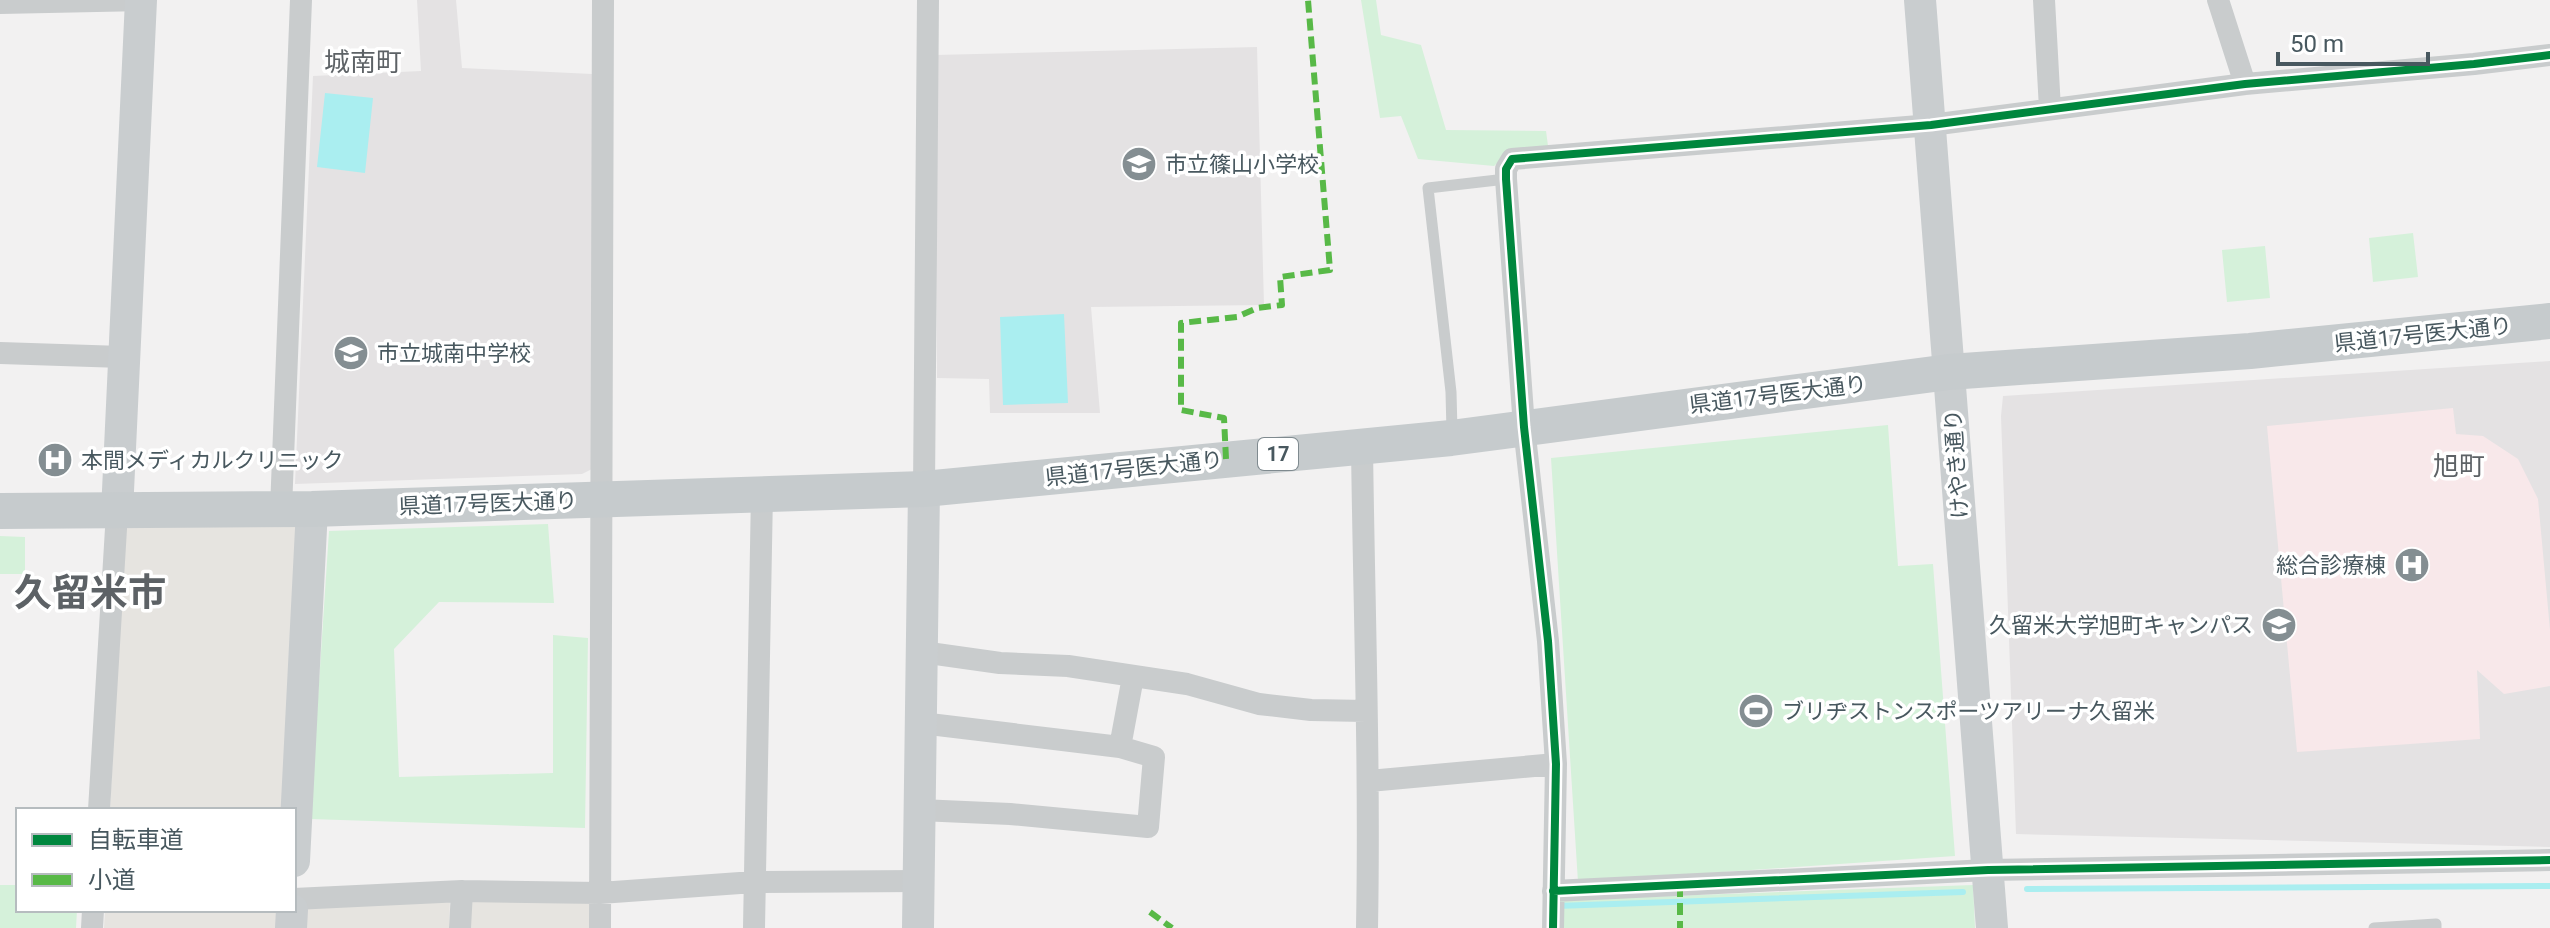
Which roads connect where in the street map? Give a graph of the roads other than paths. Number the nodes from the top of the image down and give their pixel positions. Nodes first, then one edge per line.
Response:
1 (142, 0) edge
2 (301, 0) edge
3 (603, 0) edge
4 (928, 0) edge
5 (1920, 0) edge
6 (2044, 0) edge
7 (2218, 0) edge
8 (0, 3) edge
9 (2550, 55) edge
10 (2245, 84) junction
11 (2050, 109) junction
12 (1931, 125) junction
13 (1506, 179) junction
14 (2550, 321) edge
15 (0, 353) edge
16 (122, 357) junction
17 (1949, 372) junction
18 (1524, 427) junction
19 (1451, 438) junction
20 (1362, 447) junction
21 (924, 489) junction
22 (762, 493) junction
23 (603, 500) junction
24 (296, 509) junction
25 (0, 511) edge
26 (117, 512) junction
27 (922, 652) junction
28 (1133, 677) junction
29 (1366, 711) junction
30 (921, 723) junction
31 (1120, 747) junction
32 (1556, 764) junction
33 (1369, 781) junction
34 (99, 808) edge
35 (294, 808) edge
36 (920, 810) junction
37 (2550, 860) edge
38 (1988, 870) junction
39 (919, 881) junction
40 (754, 882) junction
41 (462, 891) junction
42 (1553, 891) junction
43 (600, 893) junction
44 (296, 899) edge
45 (460, 928) edge
46 (600, 928) edge
47 (754, 928) edge
48 (918, 928) edge
49 (1367, 928) edge
50 (1553, 928) edge
51 (1992, 928) edge
52 (2374, 928) edge
53 (2436, 928) edge

1 - 8 street
1 - 16 street
2 - 24 street
3 - 23 street
4 - 21 street
5 - 12 street, けやき通り
6 - 11 street
7 - 10 street
9 - 10 street
10 - 11 street
11 - 12 street
12 - 13 street
12 - 17 street, けやき通り
13 - 18 street
13 - 19 lane
14 - 17 main road, 県道17号医大通り / 17
15 - 16 street
16 - 26 street
17 - 18 main road, 県道17号医大通り / 17
17 - 38 street, けやき通り
18 - 19 main road, 県道17号医大通り / 17
18 - 32 street
19 - 20 main road, 県道17号医大通り / 17
20 - 21 main road, 県道17号医大通り / 17
20 - 29 street
21 - 22 main road, 県道17号医大通り / 17
21 - 27 street
22 - 23 main road, 県道17号医大通り / 17
22 - 40 street
23 - 24 main road, 県道17号医大通り / 17
23 - 43 street
24 - 26 main road, 県道17号医大通り / 17
24 - 35 street
25 - 26 main road, 県道17号医大通り / 17
26 - 34 street
27 - 28 street
27 - 30 street
28 - 29 street
28 - 31 street
29 - 33 street
30 - 31 street
30 - 36 street
31 - 36 street
32 - 33 street
32 - 42 street
33 - 49 street
36 - 39 street
37 - 38 street
38 - 42 street
38 - 51 street, けやき通り
39 - 40 street
39 - 48 street
40 - 43 street
40 - 47 street
41 - 43 street
41 - 44 street
41 - 45 street
42 - 50 street
43 - 46 street
52 - 53 lane

